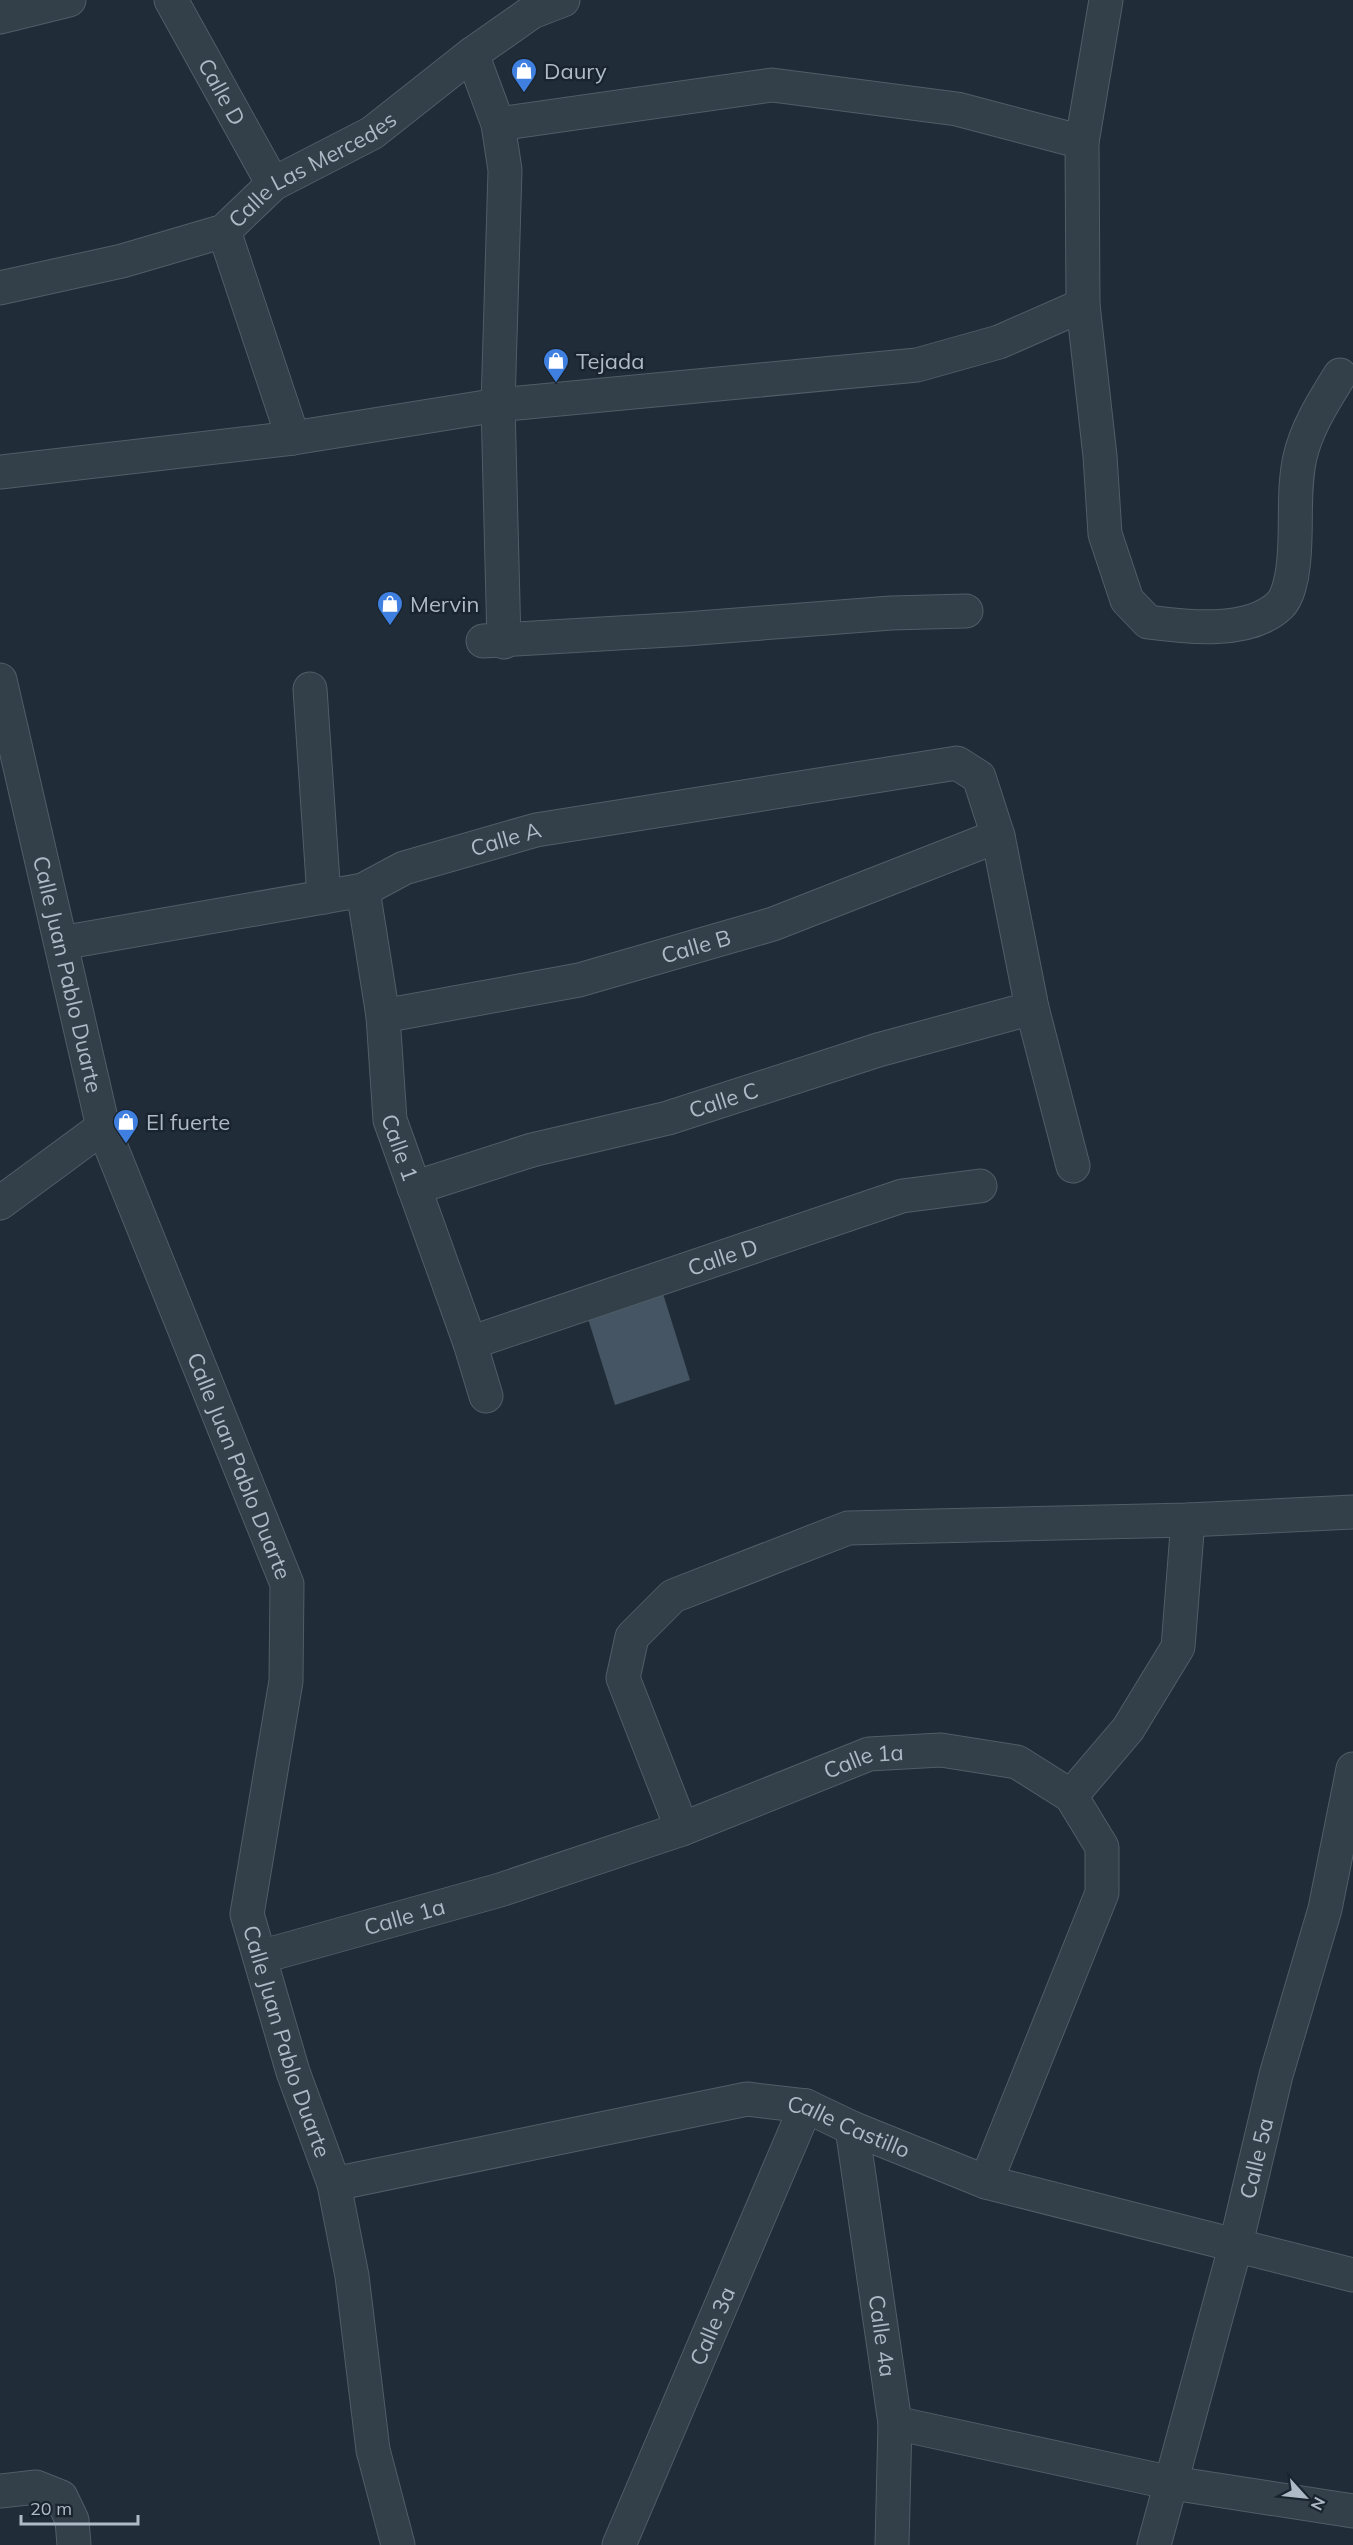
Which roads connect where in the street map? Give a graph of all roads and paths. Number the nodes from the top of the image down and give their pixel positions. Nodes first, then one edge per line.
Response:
1 (69, 0) edge
2 (171, 0) edge
3 (563, 0) edge
4 (1106, 0) edge
5 (0, 17) edge
6 (472, 54) junction
7 (498, 124) junction
8 (1082, 142) junction
9 (273, 184) junction
10 (224, 231) junction
11 (0, 288) edge
12 (1083, 305) junction
13 (1340, 375) dead end
14 (498, 405) junction
15 (293, 438) junction
16 (0, 472) edge
17 (966, 611) dead end
18 (0, 680) edge
19 (310, 689) dead end
20 (998, 836) junction
21 (363, 890) junction
22 (324, 897) junction
23 (61, 943) junction
24 (1032, 1008) junction
25 (383, 1016) junction
26 (103, 1127) junction
27 (1073, 1166) dead end
28 (980, 1186) dead end
29 (414, 1188) junction
30 (0, 1203) edge
31 (470, 1343) junction
32 (486, 1396) dead end
33 (1353, 1512) edge
34 (1188, 1520) junction
35 (1353, 1769) edge
36 (1071, 1796) junction
37 (682, 1828) junction
38 (1339, 1911) edge
39 (260, 1957) junction
40 (806, 2106) junction
41 (852, 2128) junction
42 (986, 2182) junction
43 (334, 2184) junction
44 (1236, 2244) junction
45 (1353, 2275) edge
46 (895, 2423) junction
47 (1172, 2482) junction
48 (0, 2491) edge
49 (1353, 2511) edge
50 (74, 2545) edge
51 (398, 2545) edge
52 (619, 2545) edge
53 (892, 2545) edge
54 (1154, 2545) edge

1 - 5 street
2 - 9 street, Calle D
3 - 6 street, Calle Las Mercedes
4 - 8 street
6 - 7 street
6 - 9 street, Calle Las Mercedes
7 - 8 street
7 - 14 street
8 - 12 street
9 - 10 street, Calle Las Mercedes
10 - 11 street, Calle Las Mercedes
10 - 15 street
12 - 13 street
12 - 14 street
14 - 15 street
14 - 17 street
15 - 16 street
18 - 23 street, Calle Juan Pablo Duarte
19 - 22 street
20 - 21 street, Calle A
20 - 24 street
20 - 25 street, Calle B
21 - 22 street, Calle A
21 - 25 street, Calle 1
22 - 23 street, Calle A
23 - 26 street, Calle Juan Pablo Duarte
24 - 27 street
24 - 29 street, Calle C
25 - 29 street, Calle 1
26 - 30 street
26 - 39 street, Calle Juan Pablo Duarte
28 - 31 street, Calle D
29 - 31 street, Calle 1
31 - 32 street, Calle 1
33 - 34 street
34 - 36 street
34 - 37 street
35 - 38 street, Calle 5a
36 - 37 street, Calle 1a
36 - 42 street, Calle 1a
37 - 39 street, Calle 1a
38 - 44 street, Calle 5a
39 - 43 street, Calle Juan Pablo Duarte
40 - 41 street, Calle Castillo
40 - 43 street, Calle Castillo
40 - 52 street, Calle 3a
41 - 42 street, Calle Castillo
41 - 46 street, Calle 4a
42 - 44 street, Calle Castillo
43 - 51 street, Calle Juan Pablo Duarte
44 - 45 street, Calle Castillo
44 - 47 street, Calle 5a
46 - 47 street
46 - 53 street, Calle 4a
47 - 49 street
47 - 54 street, Calle 5a
48 - 50 street

